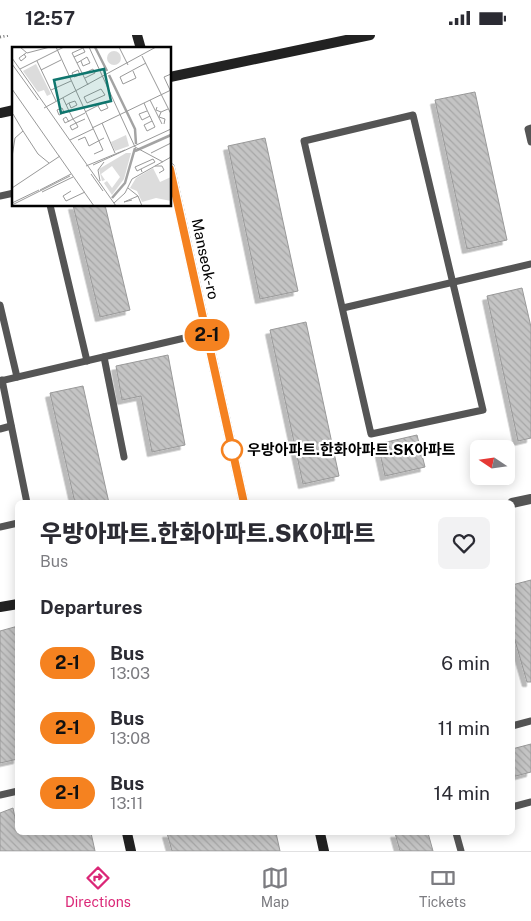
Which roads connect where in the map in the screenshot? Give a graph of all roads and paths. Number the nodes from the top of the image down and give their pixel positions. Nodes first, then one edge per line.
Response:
1 (9, 35) edge
2 (370, 35) edge
3 (0, 37) edge
4 (171, 77) edge
5 (531, 128) edge
6 (531, 142) edge
7 (171, 174) edge
8 (50, 206) edge
9 (531, 264) edge
10 (452, 282) junction
11 (0, 305) edge
12 (343, 308) junction
13 (206, 333) junction
14 (104, 357) junction
15 (87, 361) junction
16 (17, 377) junction
17 (1, 381) edge
18 (11, 426) junction
19 (0, 429) edge
20 (124, 457) dead end
21 (26, 500) edge
22 (243, 500) edge
23 (515, 503) edge
24 (530, 503) edge
25 (15, 524) edge
26 (0, 527) edge
27 (15, 604) edge
28 (0, 607) edge
29 (531, 721) edge
30 (515, 725) edge
31 (15, 792) edge
32 (0, 795) edge
33 (531, 802) edge
34 (515, 806) edge
35 (127, 835) edge
36 (320, 835) edge
37 (457, 835) edge
38 (131, 851) edge
39 (324, 851) edge
40 (461, 851) edge

1 - 3 path
2 - 4 main road
5 - 6 lane
7 - 13 main road, Manseok-ro
8 - 15 lane
9 - 10 lane
10 - 12 lane
10 - 12 lane
10 - 12 lane
11 - 16 lane
13 - 14 lane
13 - 22 main road, Manseok-ro
14 - 15 lane
14 - 20 lane
15 - 16 lane
16 - 17 lane
17 - 18 lane
18 - 19 lane
18 - 21 lane
23 - 24 street
25 - 26 lane
27 - 28 main road
29 - 30 lane
31 - 32 lane
33 - 34 lane
35 - 38 main road
36 - 39 main road
37 - 40 lane

